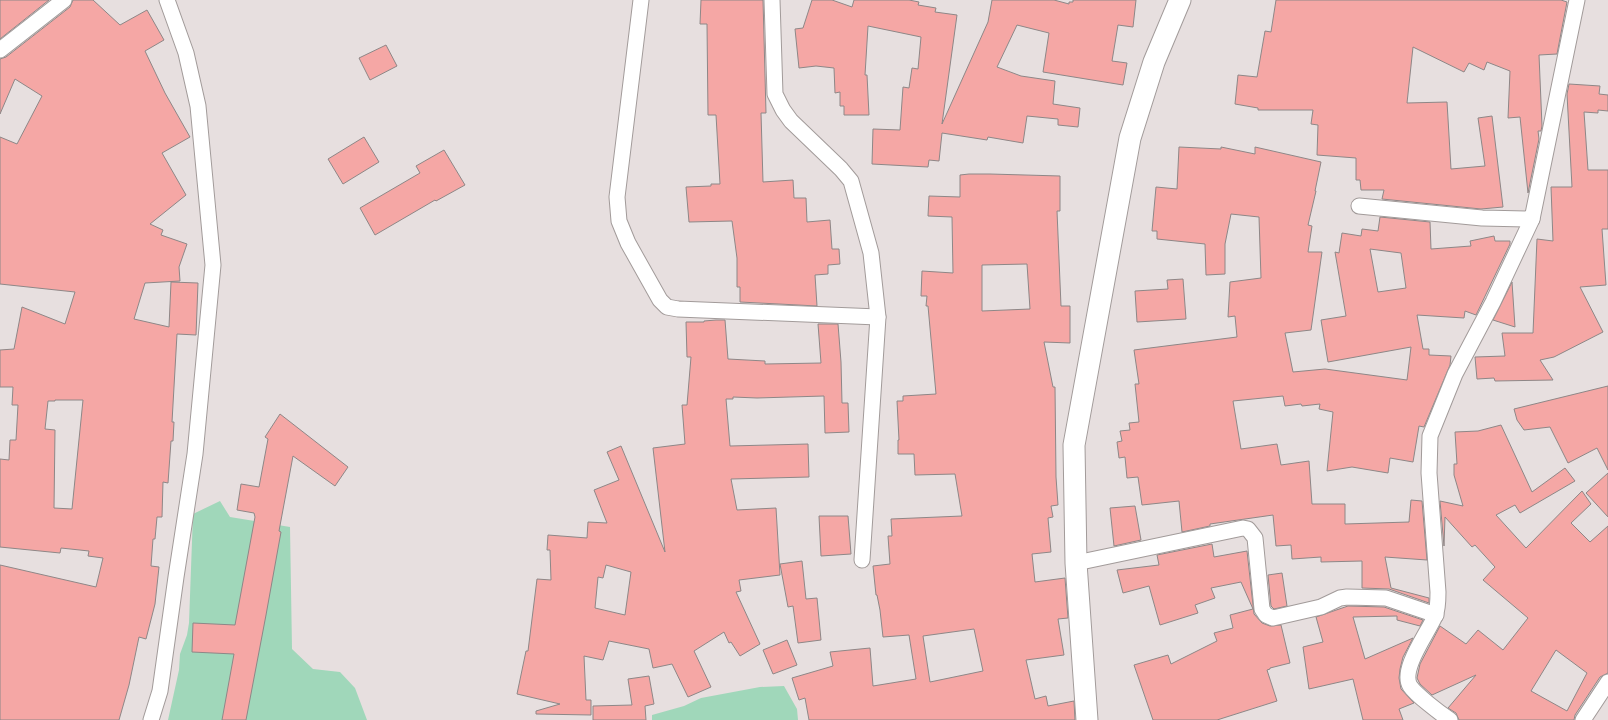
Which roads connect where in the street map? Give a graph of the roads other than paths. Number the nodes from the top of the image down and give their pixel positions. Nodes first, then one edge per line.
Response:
1 (64, 0) edge
2 (167, 0) edge
3 (641, 0) edge
4 (772, 0) edge
5 (1180, 0) edge
6 (1577, 0) edge
7 (0, 50) edge
8 (1359, 206) dead end
9 (1532, 219) junction
10 (878, 317) junction
11 (862, 560) dead end
12 (1076, 563) junction
13 (1436, 615) junction
14 (1608, 682) edge
15 (151, 720) edge
16 (1086, 720) edge
17 (1450, 720) edge
18 (1583, 720) edge

1 - 7 street
2 - 15 street
3 - 10 street
4 - 10 street
5 - 12 street
6 - 9 street
8 - 9 street
9 - 13 street
10 - 11 street
12 - 13 street
12 - 16 street
13 - 17 street
14 - 18 street

